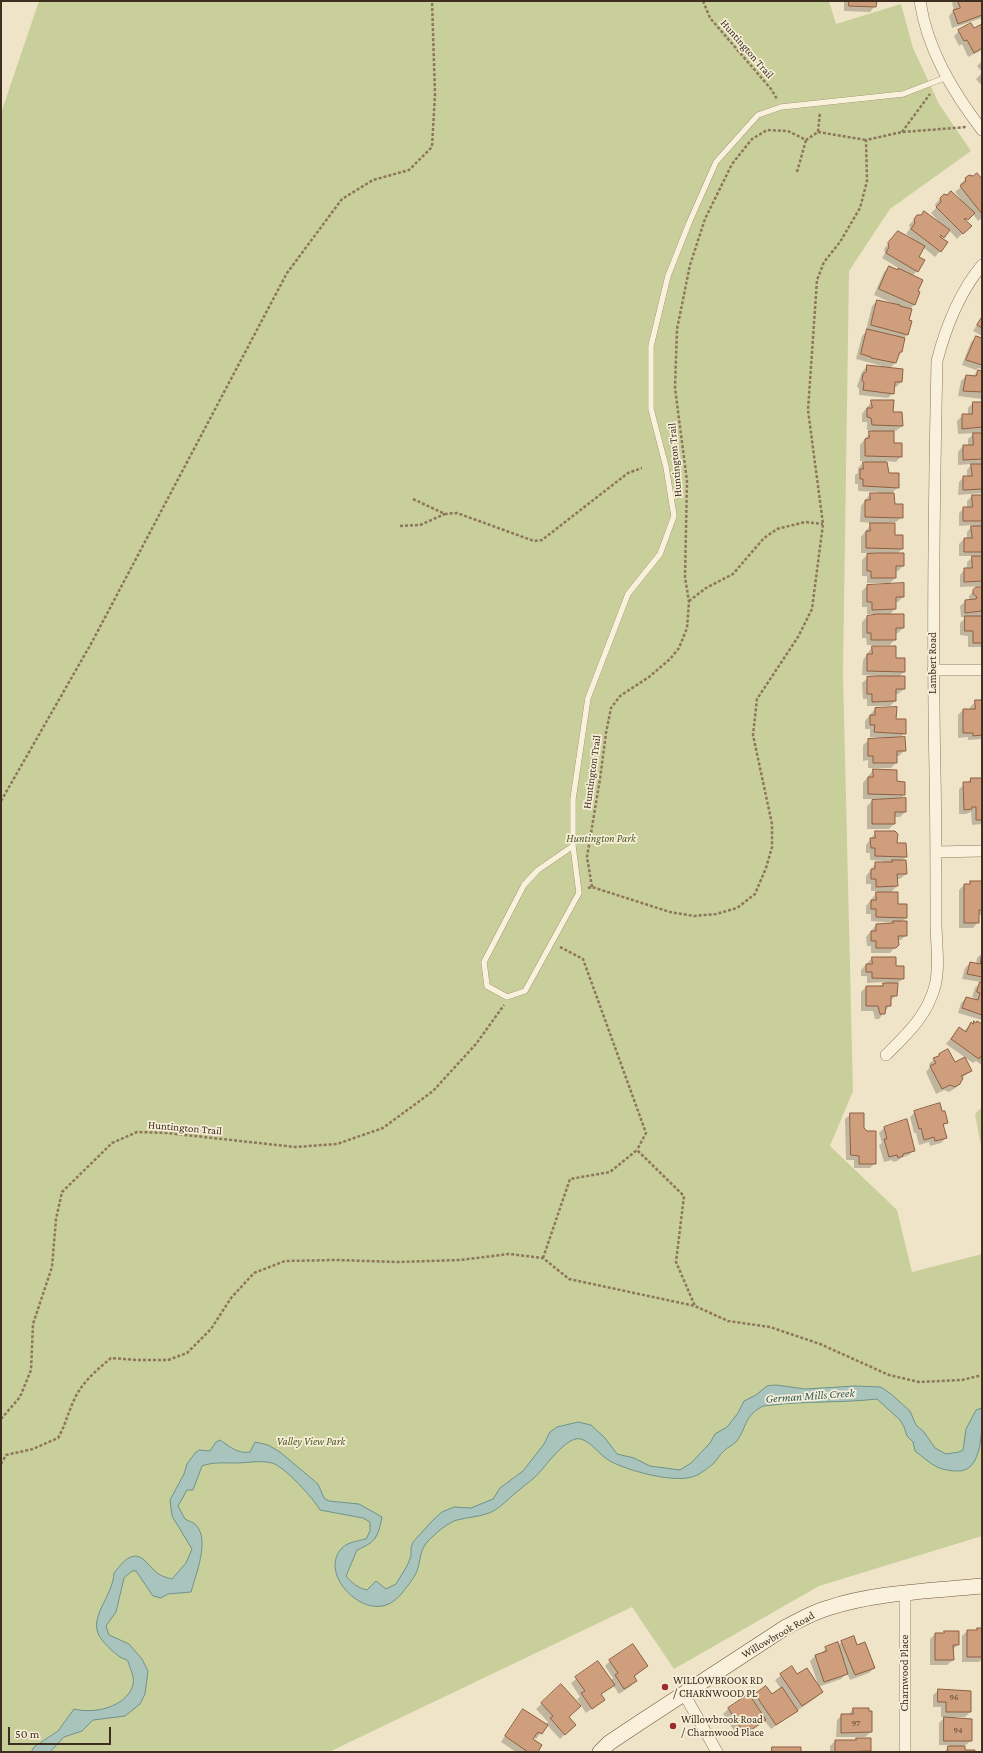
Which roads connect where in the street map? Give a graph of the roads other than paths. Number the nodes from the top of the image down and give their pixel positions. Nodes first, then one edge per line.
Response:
1 (920, 1) edge
2 (948, 77) junction
3 (980, 128) edge
4 (982, 266) edge
5 (933, 670) junction
6 (982, 670) edge
7 (573, 846) junction
8 (982, 851) edge
9 (936, 852) junction
10 (886, 1055) dead end
11 (982, 1586) edge
12 (905, 1594) junction
13 (684, 1694) junction
14 (600, 1752) edge
15 (717, 1752) edge
16 (905, 1752) edge

1 - 2 street
2 - 3 street
2 - 7 lane
4 - 5 street, Lambert Road
5 - 6 street
5 - 9 street, Lambert Road
7 - 7 lane
8 - 9 street
9 - 10 street, Lambert Road
11 - 12 street, Willowbrook Road
12 - 13 street, Willowbrook Road
12 - 16 street, Charnwood Place
13 - 14 street, Willowbrook Road
13 - 15 street

